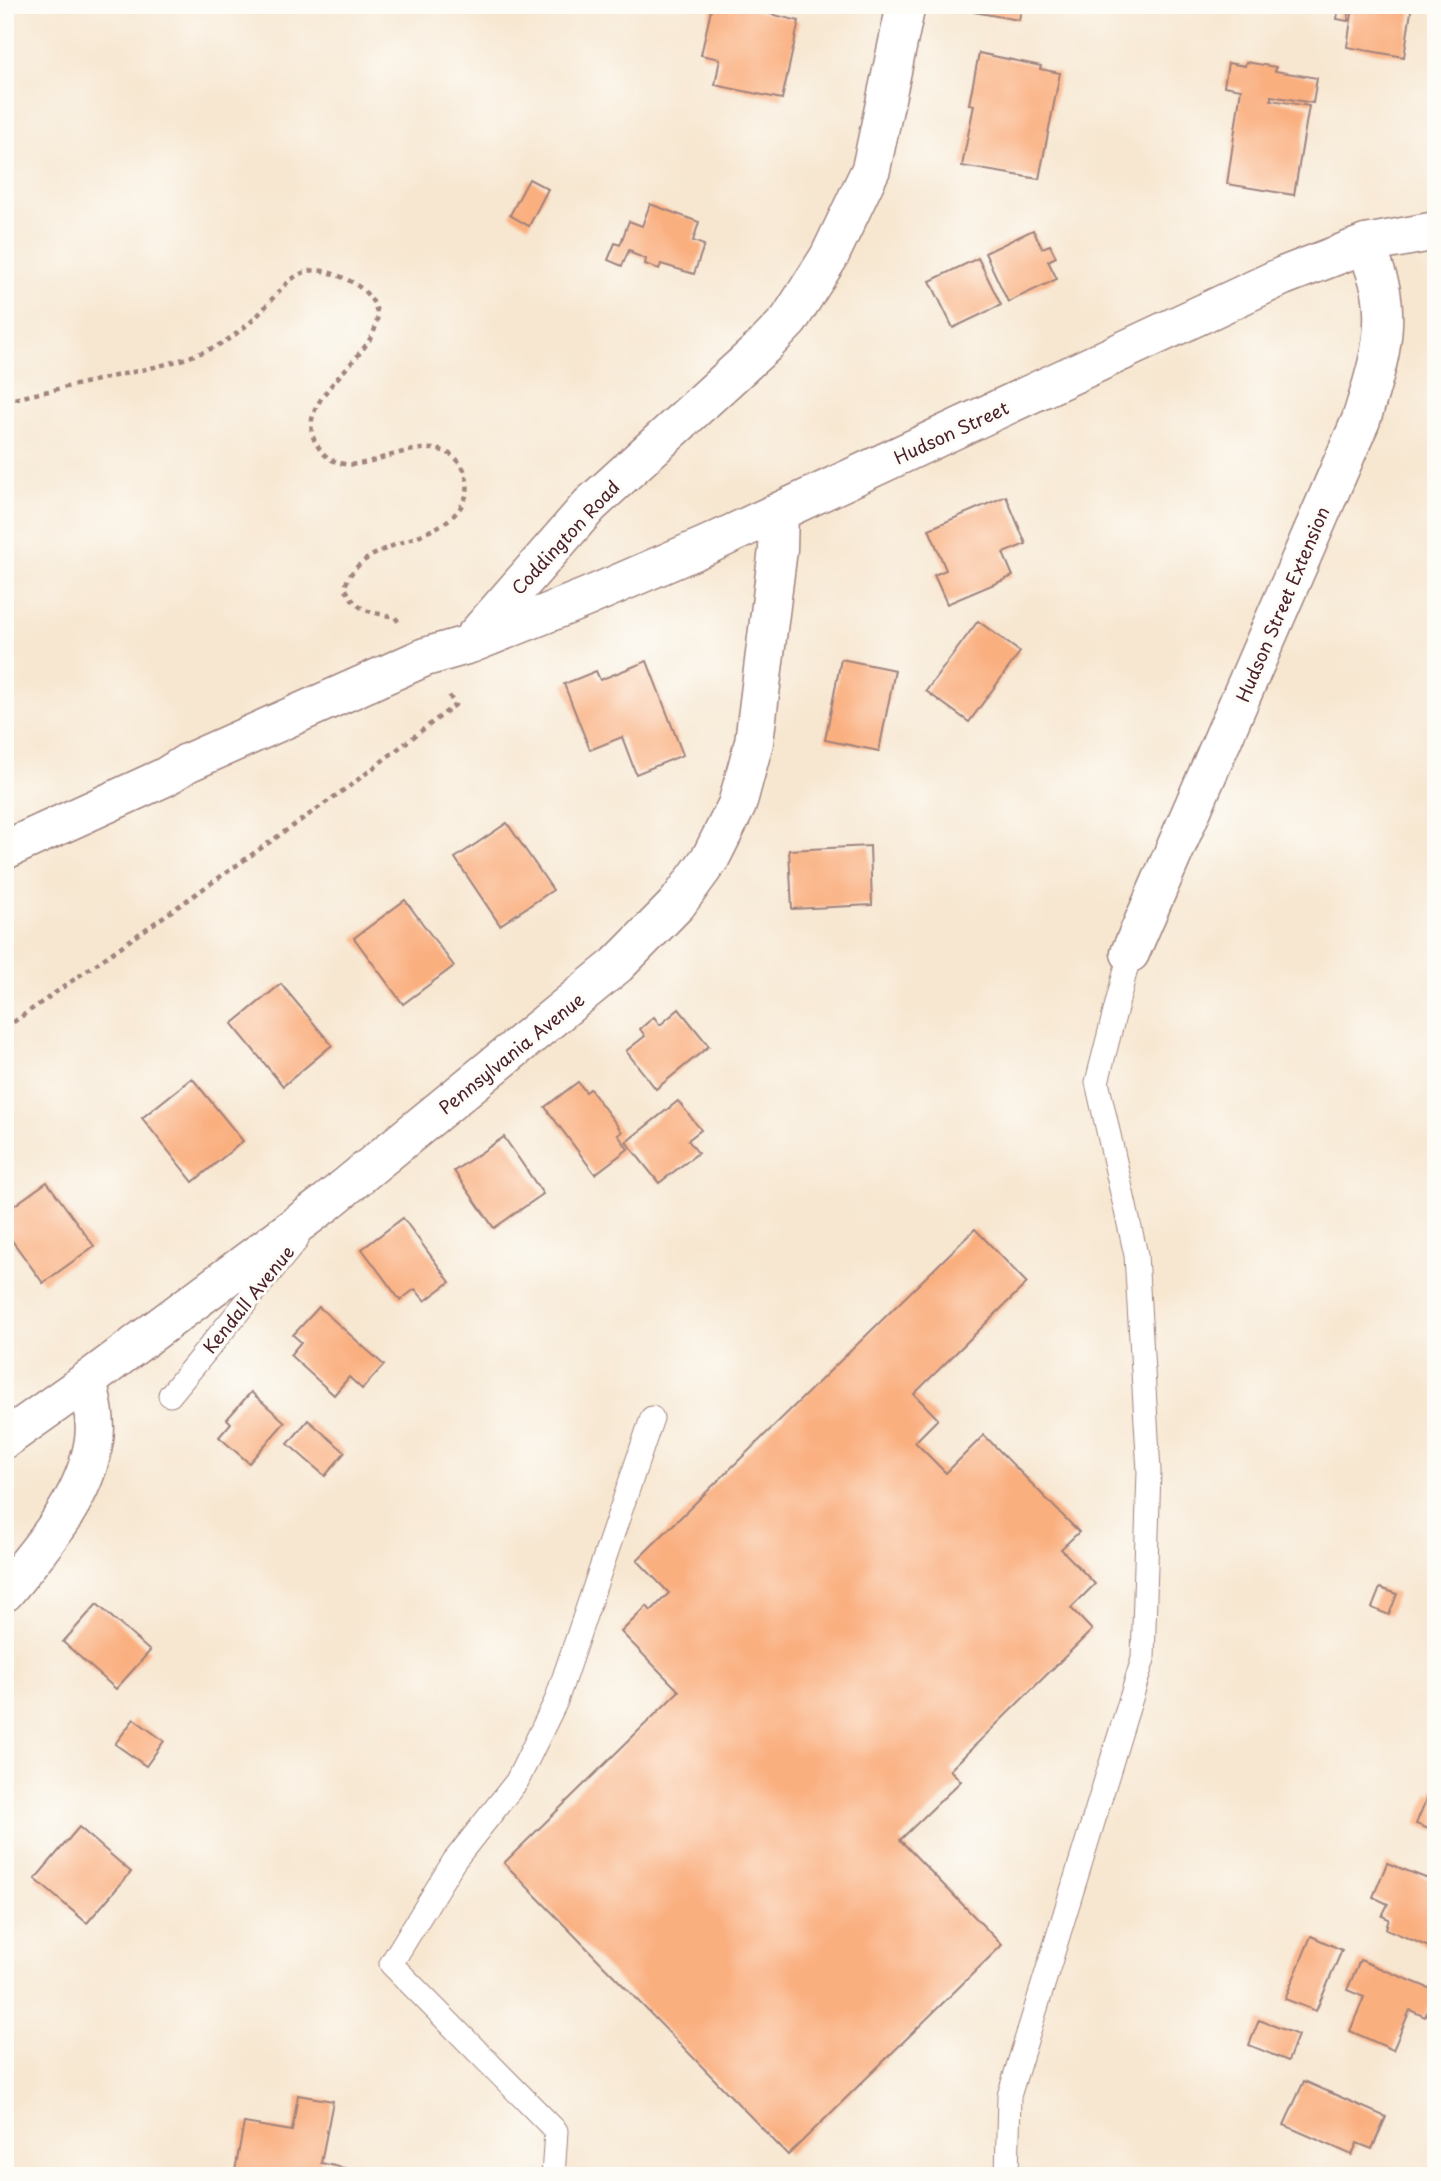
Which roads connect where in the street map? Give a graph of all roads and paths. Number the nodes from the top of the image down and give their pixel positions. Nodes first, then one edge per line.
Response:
1 (906, 5) edge
2 (1436, 231) edge
3 (1366, 244) junction
4 (5, 401) edge
5 (779, 512) junction
6 (395, 617) dead end
7 (470, 643) junction
8 (444, 687) dead end
9 (5, 850) edge
10 (1130, 953) joint
11 (5, 1028) edge
12 (326, 1203) junction
13 (87, 1381) junction
14 (170, 1395) dead end
15 (652, 1418) dead end
16 (5, 1439) edge
17 (5, 1592) edge
18 (553, 2176) edge
19 (1007, 2176) edge

1 - 7 street, Coddington Road
2 - 3 street, Hudson Street
3 - 5 street, Hudson Street
3 - 10 street, Hudson Street Extension
4 - 6 path
5 - 7 street, Hudson Street
5 - 12 street, Pennsylvania Avenue
7 - 9 street
8 - 11 path
10 - 19 lane
12 - 13 street, Pennsylvania Avenue
12 - 14 lane, Kendall Avenue
13 - 16 street, Pennsylvania Avenue
13 - 17 street
15 - 18 lane

